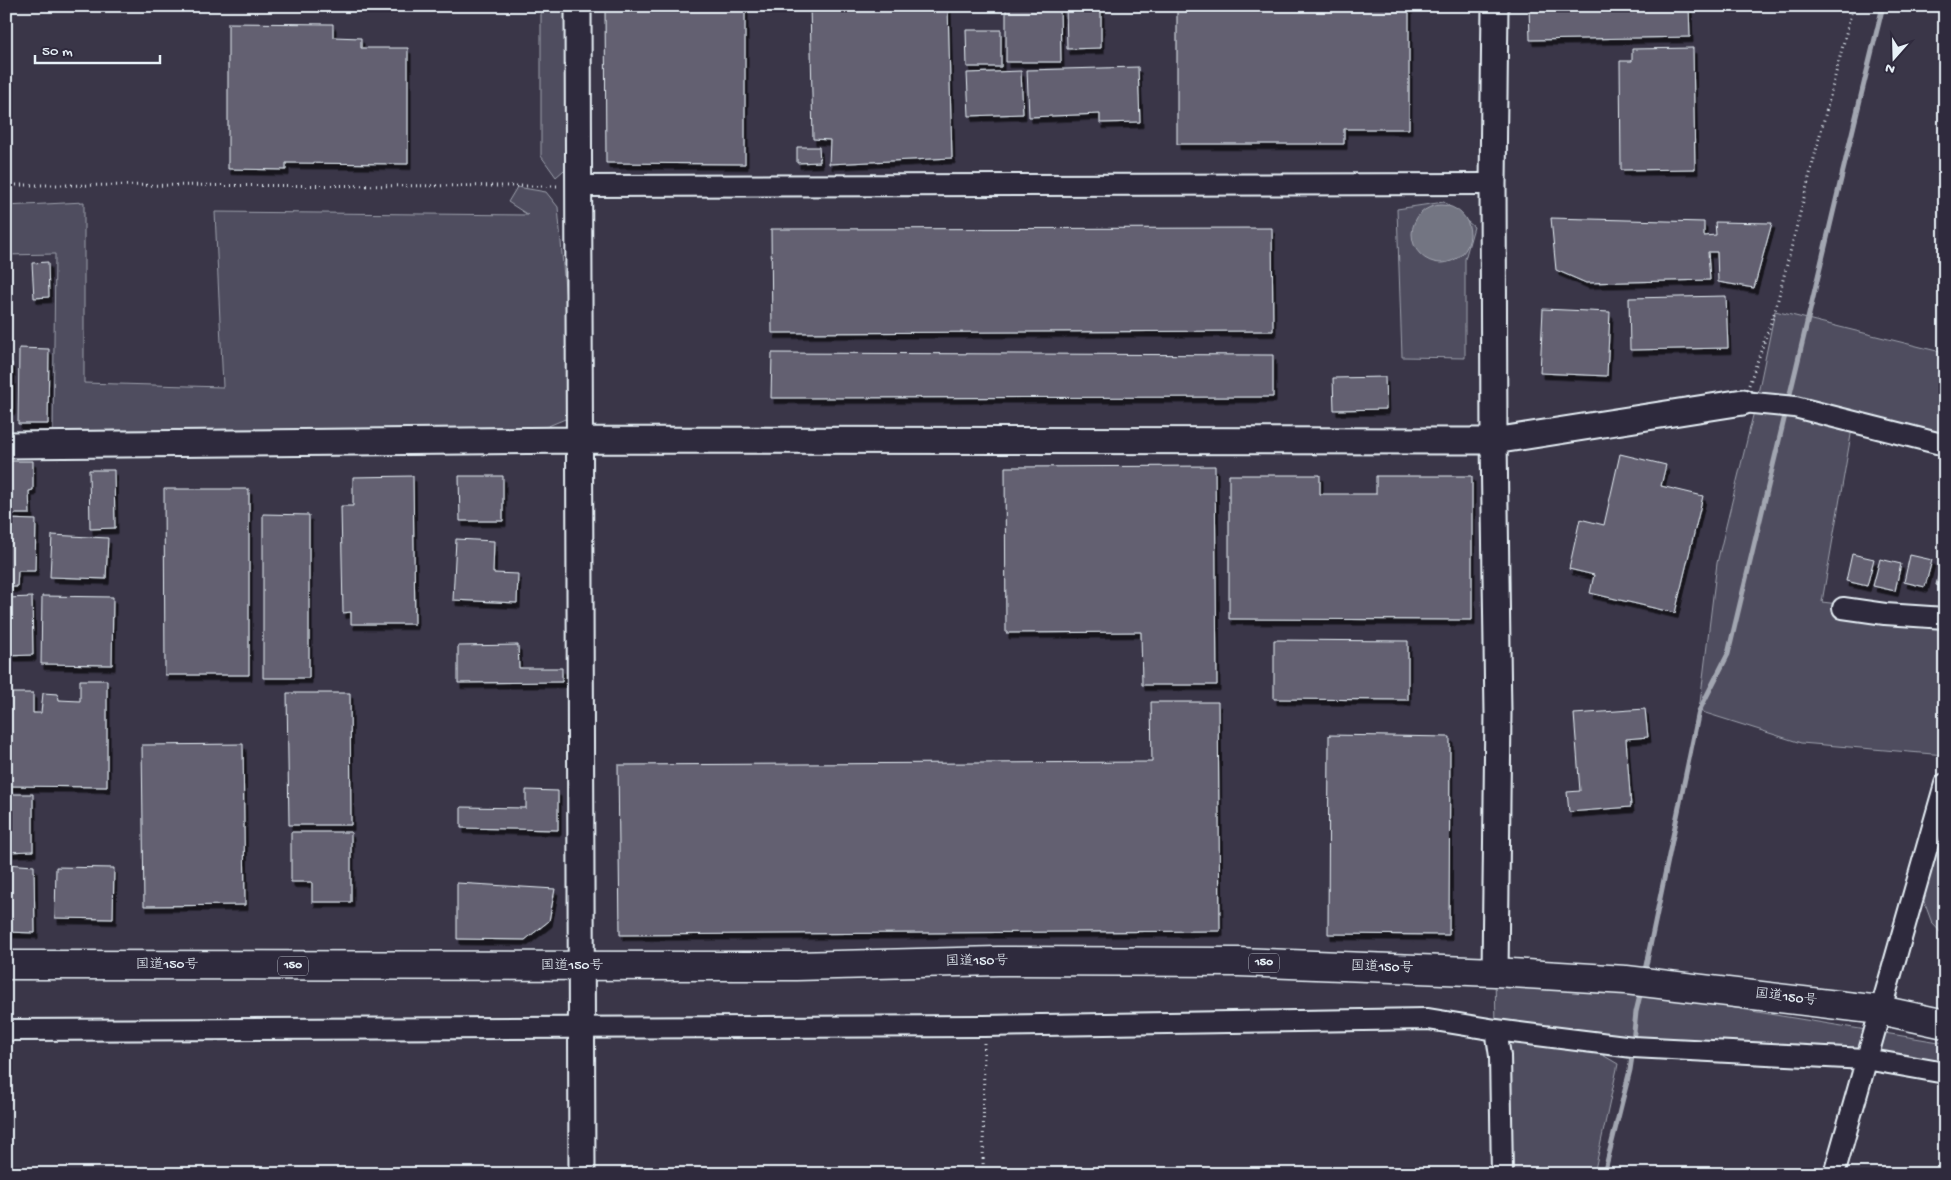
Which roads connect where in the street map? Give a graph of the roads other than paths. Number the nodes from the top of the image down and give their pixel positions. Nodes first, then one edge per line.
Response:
1 (578, 6) edge
2 (1495, 6) edge
3 (1493, 184) junction
4 (578, 186) junction
5 (1743, 402) joint
6 (581, 440) junction
7 (1494, 441) junction
8 (6, 445) edge
9 (1945, 445) edge
10 (1843, 608) dead end
11 (1945, 618) edge
12 (1945, 784) edge
13 (6, 965) edge
14 (580, 966) junction
15 (1495, 972) junction
16 (1880, 1010) junction
17 (1945, 1024) edge
18 (581, 1028) junction
19 (6, 1030) edge
20 (1496, 1030) junction
21 (1866, 1059) junction
22 (1945, 1073) edge
23 (582, 1174) edge
24 (1502, 1174) edge
25 (1834, 1174) edge

1 - 4 street
2 - 3 street
3 - 4 street
3 - 7 street
4 - 6 street
5 - 7 street
5 - 9 street
6 - 7 street
6 - 8 street
6 - 14 street
7 - 15 street
10 - 11 street
12 - 16 street
13 - 14 highway, 国道150号 / 150
14 - 15 highway, 国道150号 / 150
14 - 18 street
15 - 16 highway, 国道150号 / 150
16 - 17 highway, 国道150号 / 150
16 - 21 street
18 - 19 street
18 - 20 street
18 - 23 street
20 - 21 street
20 - 24 street
21 - 22 street
21 - 25 street

